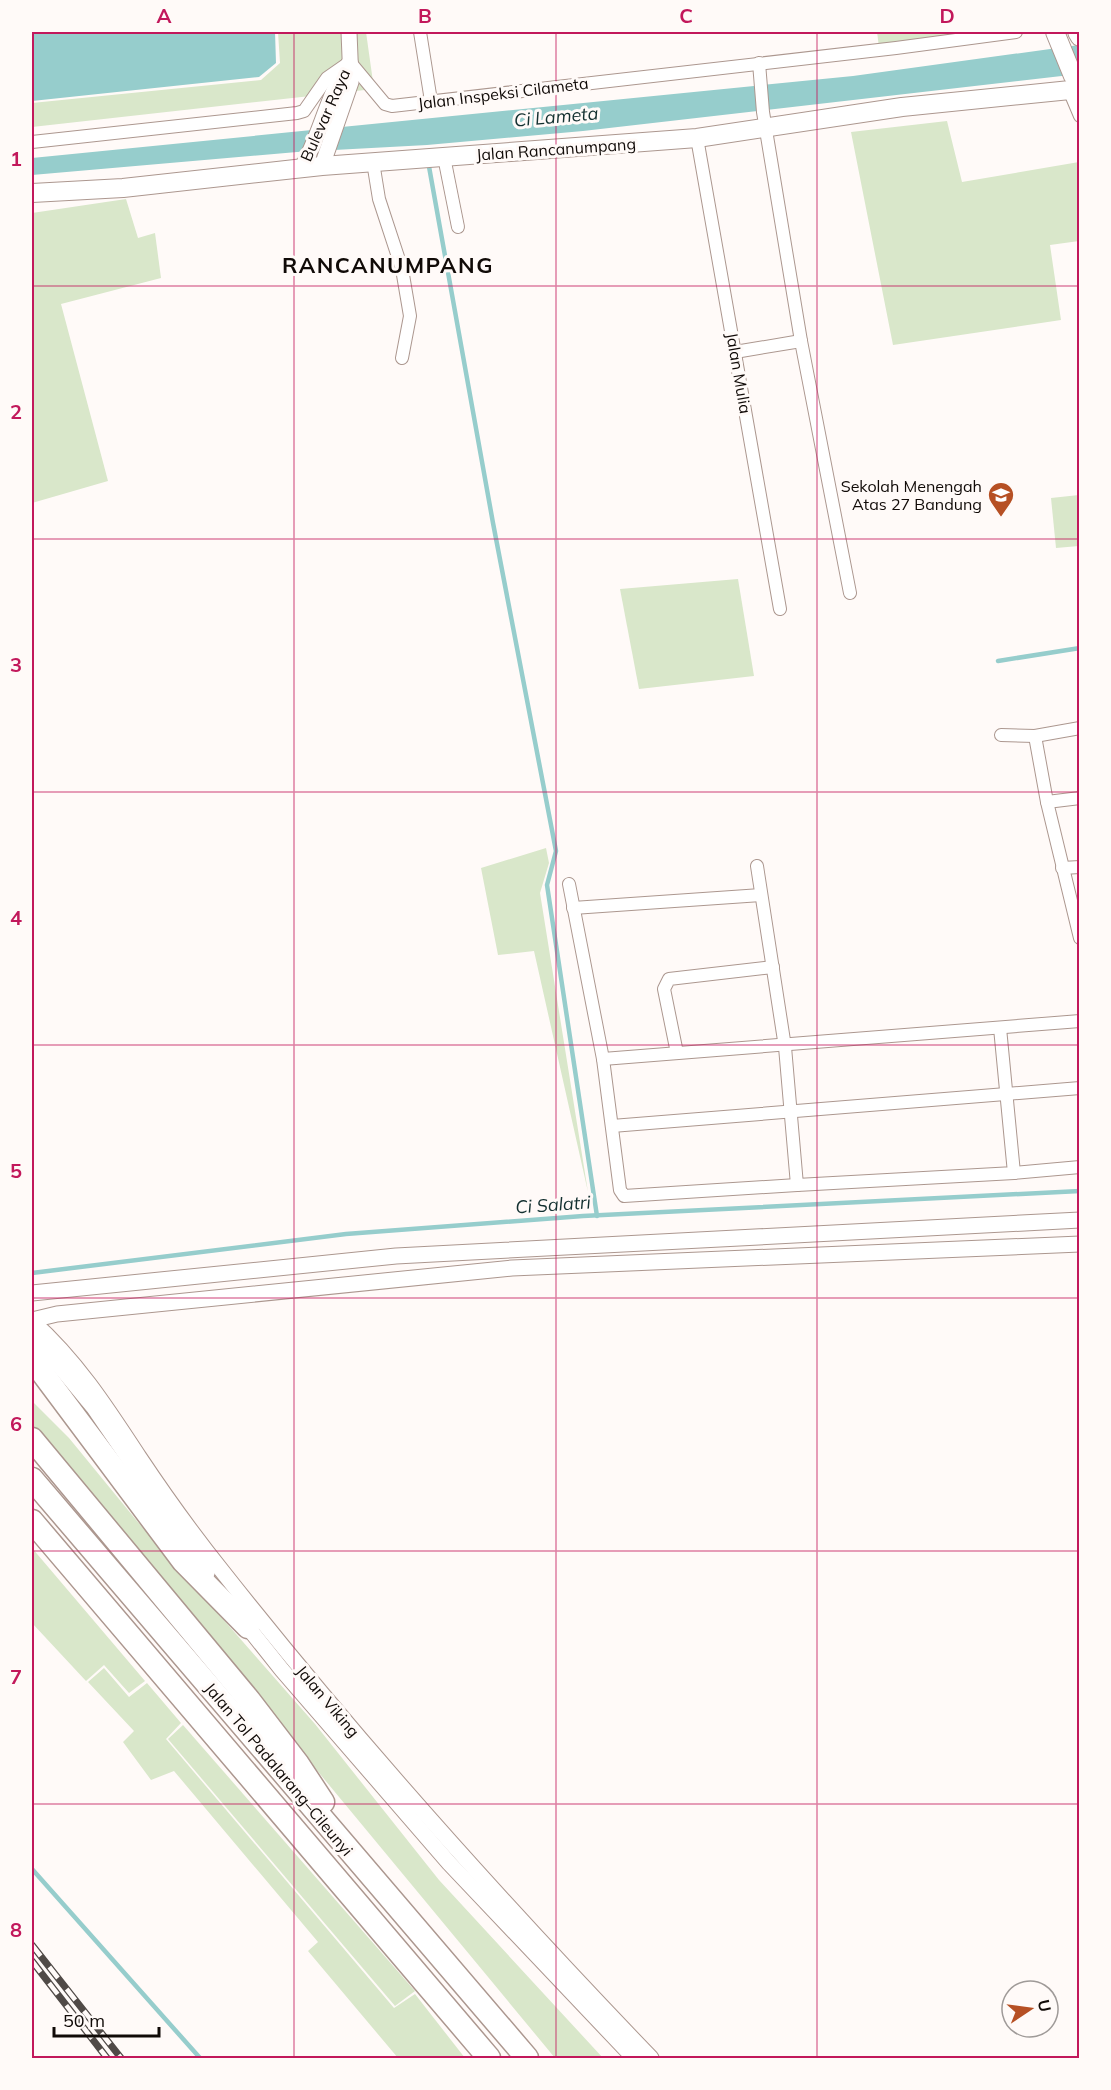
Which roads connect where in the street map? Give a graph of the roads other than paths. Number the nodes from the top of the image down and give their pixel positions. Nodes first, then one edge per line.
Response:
1 (349, 32) edge
2 (420, 32) edge
3 (1016, 32) edge
4 (1056, 32) edge
5 (1077, 32) edge
6 (1080, 37) edge
7 (350, 62) junction
8 (759, 68) junction
9 (1074, 85) edge
10 (431, 101) junction
11 (1080, 116) edge
12 (766, 130) junction
13 (697, 138) junction
14 (32, 142) edge
15 (437, 158) junction
16 (314, 161) junction
17 (373, 162) junction
18 (32, 193) edge
19 (458, 227) dead end
20 (801, 341) junction
21 (735, 351) junction
22 (402, 358) dead end
23 (850, 593) dead end
24 (780, 609) dead end
25 (1080, 728) edge
26 (1001, 735) dead end
27 (1035, 736) junction
28 (1080, 798) edge
29 (1047, 802) junction
30 (757, 866) dead end
31 (1080, 867) edge
32 (1062, 868) junction
33 (569, 884) dead end
34 (761, 895) junction
35 (573, 908) junction
36 (1080, 938) edge
37 (772, 967) junction
38 (1080, 1021) edge
39 (1000, 1028) junction
40 (784, 1042) junction
41 (677, 1053) junction
42 (603, 1059) junction
43 (1080, 1088) edge
44 (1005, 1095) junction
45 (792, 1112) junction
46 (612, 1126) junction
47 (1080, 1167) edge
48 (1014, 1173) junction
49 (797, 1185) junction
50 (1080, 1220) edge
51 (1080, 1244) edge
52 (32, 1293) edge
53 (73, 1313) junction
54 (32, 1321) edge
55 (32, 1338) edge
56 (61, 1348) junction
57 (32, 1359) edge
58 (32, 1439) edge
59 (32, 1479) edge
60 (32, 1521) edge
61 (248, 1627) junction
62 (370, 1876) junction
63 (348, 1894) junction
64 (489, 2058) edge
65 (527, 2058) edge
66 (634, 2058) edge
67 (651, 2058) edge

1 - 7 street, Bulevar Raya
2 - 10 street
3 - 8 street, Jalan Inspeksi Cilameta
4 - 9 main road
5 - 6 main road
7 - 10 street, Jalan Inspeksi Cilameta
7 - 14 street
7 - 16 street, Bulevar Raya
8 - 10 street, Jalan Inspeksi Cilameta
8 - 12 street
9 - 11 street
9 - 12 main road, Jalan Rancanumpang
12 - 13 main road, Jalan Rancanumpang
12 - 20 street
13 - 15 main road, Jalan Rancanumpang
13 - 21 street, Jalan Mulia
15 - 17 main road, Jalan Rancanumpang
15 - 19 street
16 - 17 main road, Jalan Rancanumpang
16 - 18 main road, Jalan Rancanumpang
17 - 22 street
20 - 21 street
20 - 23 street
21 - 24 street, Jalan Mulia
25 - 27 street
26 - 27 street
27 - 29 street
28 - 29 street
29 - 32 street
30 - 34 street
31 - 32 street
32 - 36 street
33 - 35 street
34 - 35 street
34 - 37 street
35 - 42 street
37 - 40 street
37 - 41 street
38 - 39 street
39 - 40 street
39 - 44 street
40 - 41 street
40 - 45 street
41 - 42 street
42 - 46 street
43 - 44 street
44 - 45 street
44 - 48 street
45 - 46 street
45 - 49 street
46 - 49 street
47 - 48 street
48 - 49 street
50 - 52 street
51 - 53 street
53 - 54 street
53 - 56 street
54 - 56 street, Jalan Viking
55 - 61 street, Jalan Viking
56 - 67 street, Jalan Viking
57 - 61 highway
58 - 62 highway
59 - 62 highway, Jalan Tol Padalarang–Cileunyi
60 - 63 highway, Jalan Tol Padalarang–Cileunyi
61 - 66 street, Jalan Viking
62 - 63 highway
62 - 65 highway, Jalan Tol Padalarang–Cileunyi
63 - 64 highway, Jalan Tol Padalarang–Cileunyi

